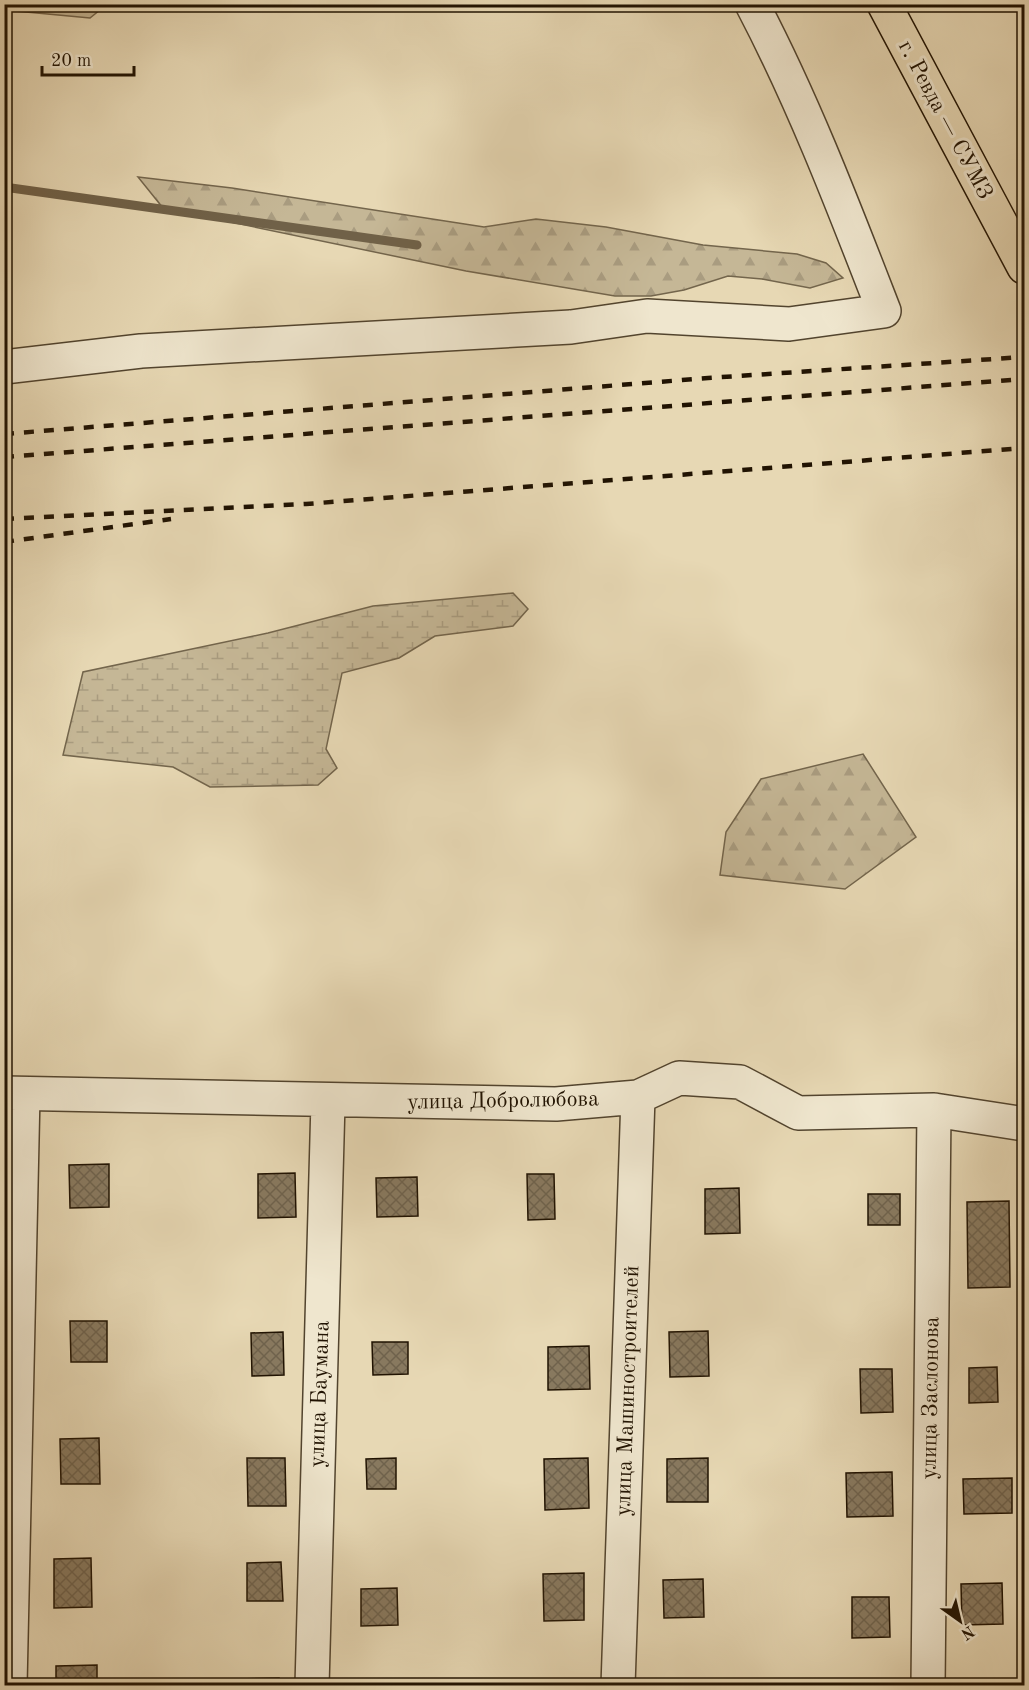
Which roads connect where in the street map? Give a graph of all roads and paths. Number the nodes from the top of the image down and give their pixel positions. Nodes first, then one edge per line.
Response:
1 (752, 4) edge
2 (884, 4) edge
3 (1024, 267) edge
4 (4, 368) edge
5 (14, 1093) edge
6 (638, 1096) junction
7 (328, 1102) junction
8 (934, 1110) junction
9 (1024, 1124) edge
10 (10, 1686) edge
11 (312, 1686) edge
12 (618, 1686) edge
13 (928, 1686) edge

1 - 4 street
2 - 3 main road, г. Ревда — СУМЗ
5 - 7 street, улица Добролюбова
5 - 10 street
6 - 7 street, улица Добролюбова
6 - 8 street, улица Добролюбова
6 - 12 street, улица Машиностроителей
7 - 11 street, улица Баумана
8 - 9 street, улица Добролюбова
8 - 13 street, улица Заслонова

